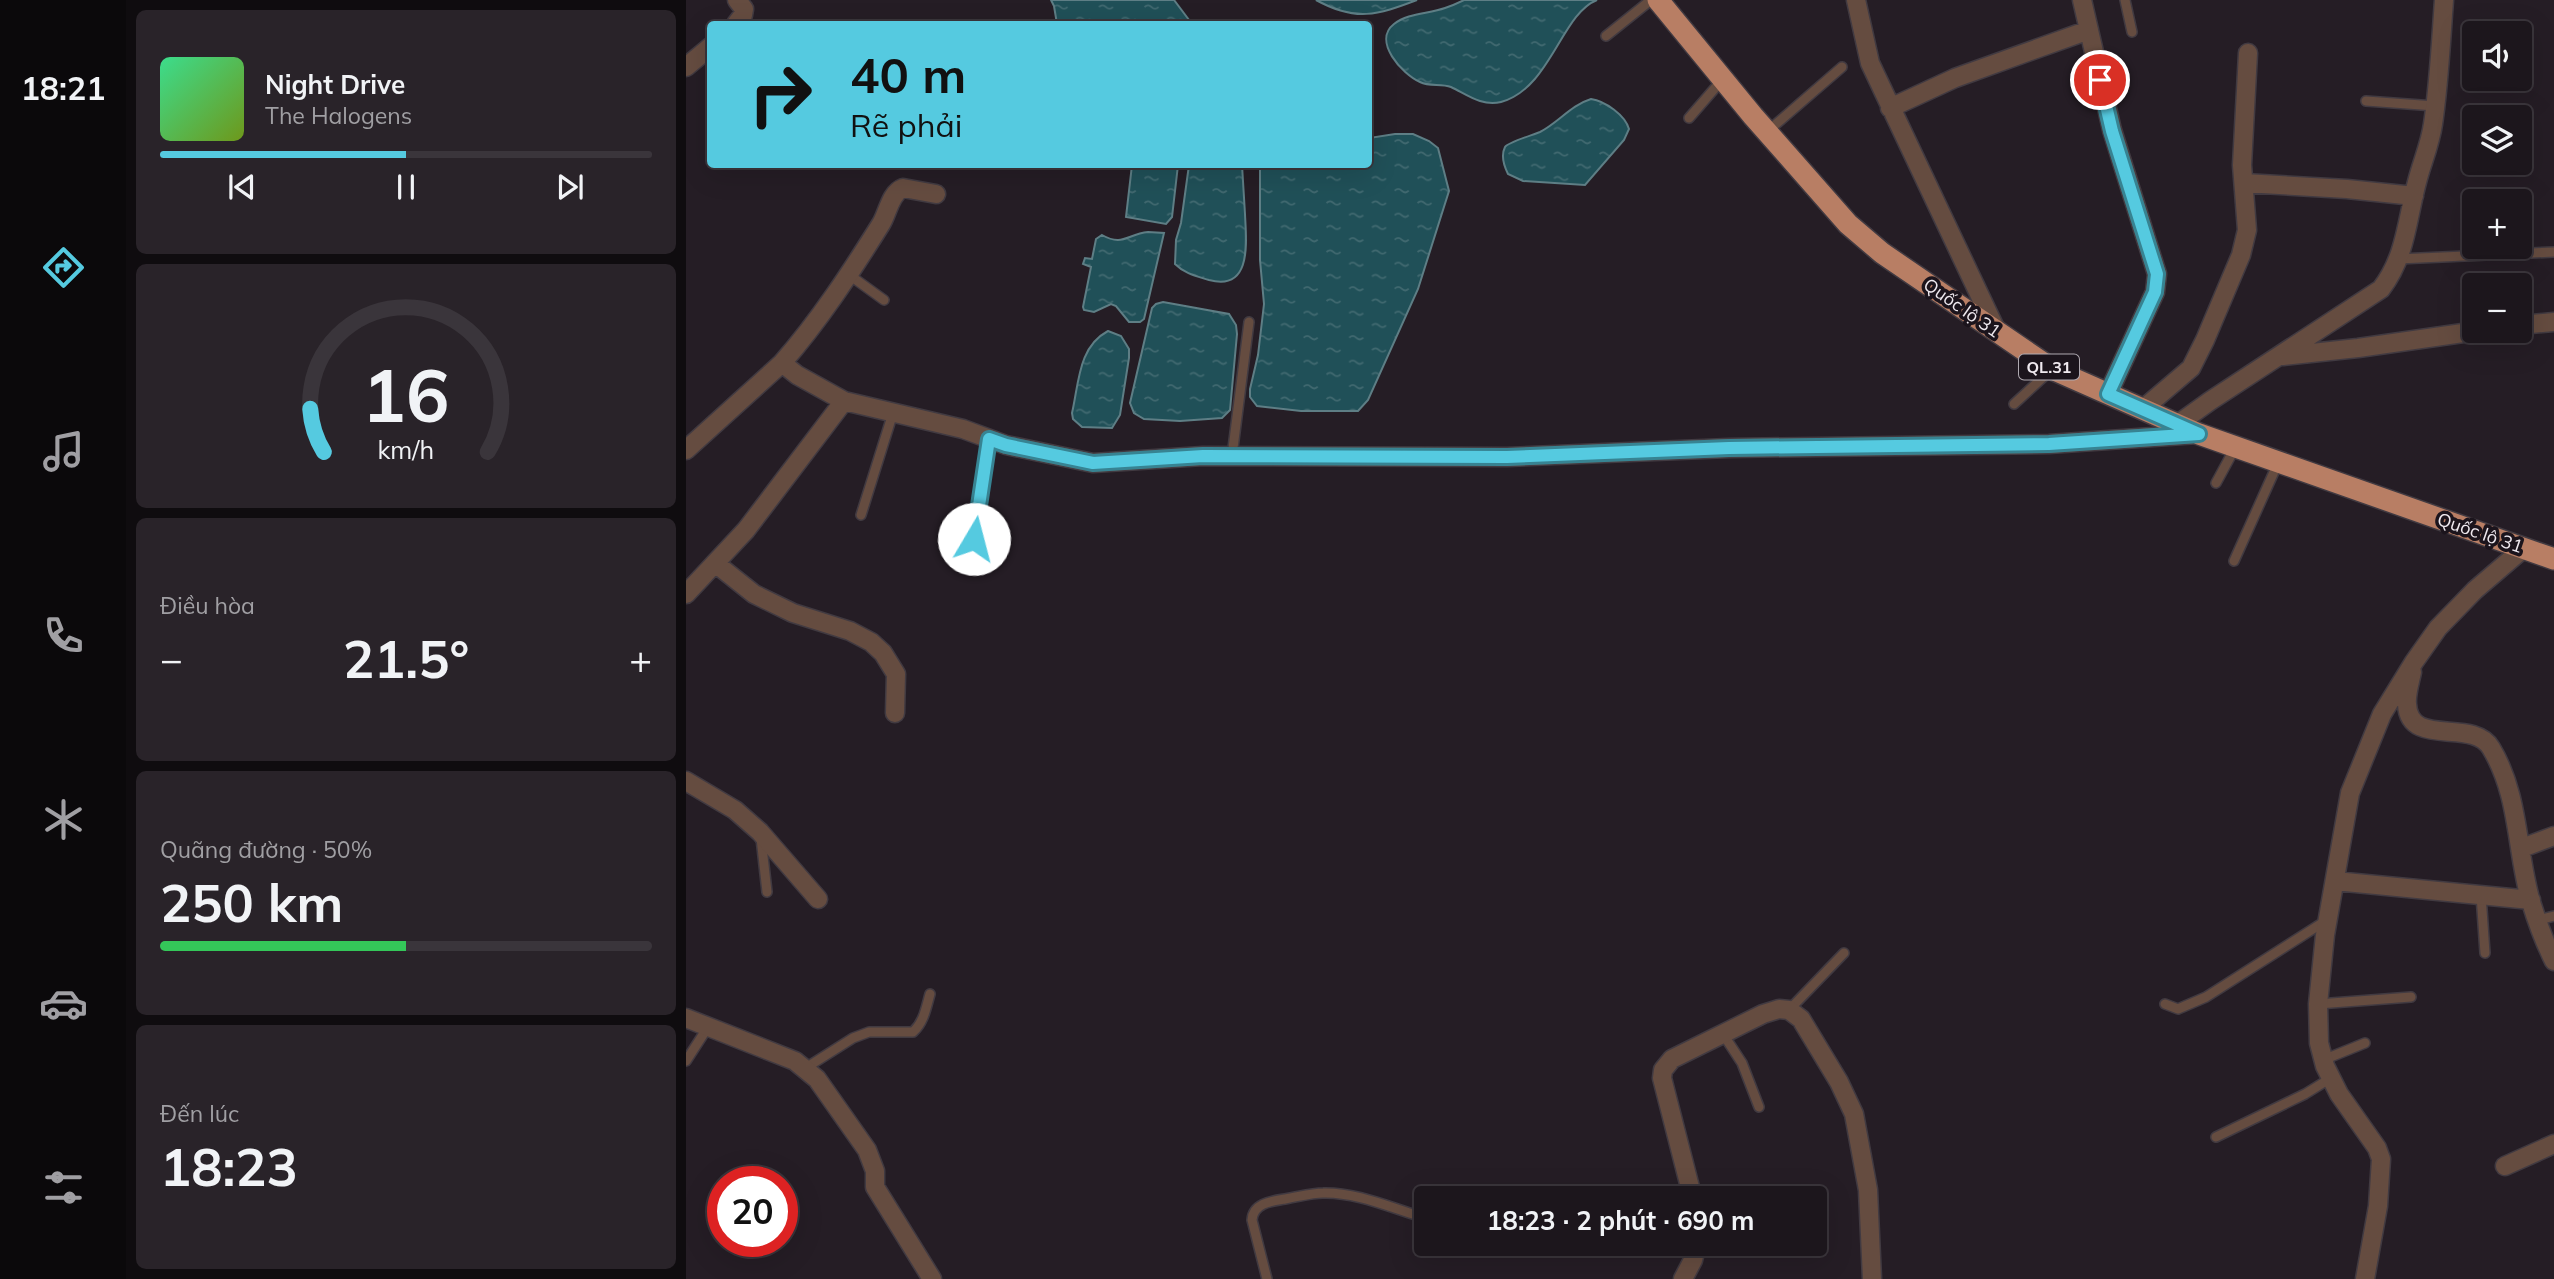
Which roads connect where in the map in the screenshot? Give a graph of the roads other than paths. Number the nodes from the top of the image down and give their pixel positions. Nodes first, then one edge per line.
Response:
1 (737, 0) edge
2 (1651, 0) edge
3 (1658, 0) edge
4 (1856, 0) edge
5 (2082, 0) edge
6 (2125, 0) edge
7 (2444, 0) edge
8 (739, 21) edge
9 (2089, 30) junction
10 (2132, 32) dead end
11 (1606, 36) dead end
12 (707, 50) edge
13 (2248, 53) dead end
14 (686, 67) edge
15 (1842, 67) dead end
16 (1723, 79) junction
17 (2366, 101) dead end
18 (2435, 106) junction
19 (1890, 108) junction
20 (1689, 118) dead end
21 (1768, 131) junction
22 (2244, 183) junction
23 (936, 194) dead end
24 (2414, 196) junction
25 (2554, 252) edge
26 (2398, 259) junction
27 (848, 274) junction
28 (884, 300) dead end
29 (2554, 321) edge
30 (1249, 322) dead end
31 (2532, 324) edge
32 (1997, 332) junction
33 (2462, 333) edge
34 (2280, 356) junction
35 (782, 363) junction
36 (2052, 369) junction
37 (2108, 394) junction
38 (844, 401) junction
39 (2014, 404) dead end
40 (2143, 409) junction
41 (892, 413) junction
42 (2178, 424) junction
43 (2199, 434) junction
44 (989, 439) junction
45 (2235, 447) junction
46 (686, 450) edge
47 (1232, 456) junction
48 (2278, 463) junction
49 (2216, 483) dead end
50 (861, 515) dead end
51 (974, 539) dead end
52 (2524, 548) junction
53 (2554, 559) edge
54 (2234, 561) dead end
55 (715, 564) junction
56 (686, 594) edge
57 (2413, 662) junction
58 (895, 713) dead end
59 (686, 781) edge
60 (761, 832) junction
61 (2554, 836) edge
62 (2522, 848) junction
63 (2335, 881) junction
64 (767, 892) dead end
65 (2481, 894) junction
66 (818, 899) dead end
67 (2531, 900) junction
68 (2546, 918) edge
69 (2328, 920) junction
70 (1844, 953) dead end
71 (2484, 953) dead end
72 (2554, 961) edge
73 (930, 993) dead end
74 (2411, 997) dead end
75 (2165, 1004) dead end
76 (2318, 1004) junction
77 (1788, 1010) junction
78 (686, 1018) edge
79 (708, 1026) junction
80 (1723, 1034) junction
81 (2365, 1043) dead end
82 (686, 1060) edge
83 (2323, 1060) junction
84 (804, 1069) junction
85 (2331, 1078) junction
86 (1759, 1107) dead end
87 (2216, 1137) dead end
88 (2554, 1144) edge
89 (2505, 1166) dead end
90 (1690, 1186) edge
91 (1414, 1215) edge
92 (1694, 1256) edge
93 (932, 1279) edge
94 (1267, 1279) edge
95 (1683, 1279) edge
96 (1872, 1279) edge
97 (2365, 1279) edge

1 - 8 street
2 - 11 lane
3 - 16 highway, Quốc lộ 31 / QL.31
4 - 19 street
5 - 9 street
6 - 10 lane
7 - 18 street
9 - 19 street
9 - 37 street
12 - 14 street
13 - 22 street
15 - 21 lane
16 - 20 lane
16 - 21 highway, Quốc lộ 31 / QL.31
17 - 18 lane
18 - 24 street
19 - 32 street
21 - 32 highway, Quốc lộ 31 / QL.31
22 - 24 street
22 - 40 street
23 - 27 street
24 - 26 street
25 - 26 lane
26 - 34 street
27 - 28 lane
27 - 35 street
29 - 31 street
30 - 47 lane
32 - 36 highway, Quốc lộ 31 / QL.31
33 - 34 street
34 - 42 street
35 - 38 street
35 - 46 street
36 - 37 highway, Quốc lộ 31 / QL.31
36 - 39 lane
37 - 40 highway, Quốc lộ 31 / QL.31
38 - 41 street
38 - 55 street
40 - 42 highway, Quốc lộ 31 / QL.31
41 - 44 street
41 - 50 lane
42 - 43 highway, Quốc lộ 31 / QL.31
43 - 45 highway, Quốc lộ 31 / QL.31
43 - 47 street
44 - 47 street
44 - 51 lane
45 - 48 highway, Quốc lộ 31 / QL.31
45 - 49 lane
48 - 52 highway, Quốc lộ 31 / QL.31
48 - 54 lane
52 - 53 highway, Quốc lộ 31 / QL.31
52 - 57 street
55 - 56 street
55 - 58 street
57 - 62 street
57 - 63 street
59 - 60 street
60 - 64 lane
60 - 66 street
61 - 62 street
62 - 67 street
63 - 65 street
63 - 69 street
65 - 67 street
65 - 71 lane
67 - 68 street
68 - 72 street
69 - 75 lane
69 - 76 street
70 - 77 lane
73 - 84 lane
74 - 76 lane
76 - 83 street
77 - 80 street
77 - 96 street
78 - 79 street
79 - 82 lane
79 - 84 street
80 - 86 lane
80 - 90 street
81 - 83 lane
83 - 85 street
84 - 93 street
85 - 87 lane
85 - 97 street
88 - 89 street
91 - 94 lane
92 - 95 street

